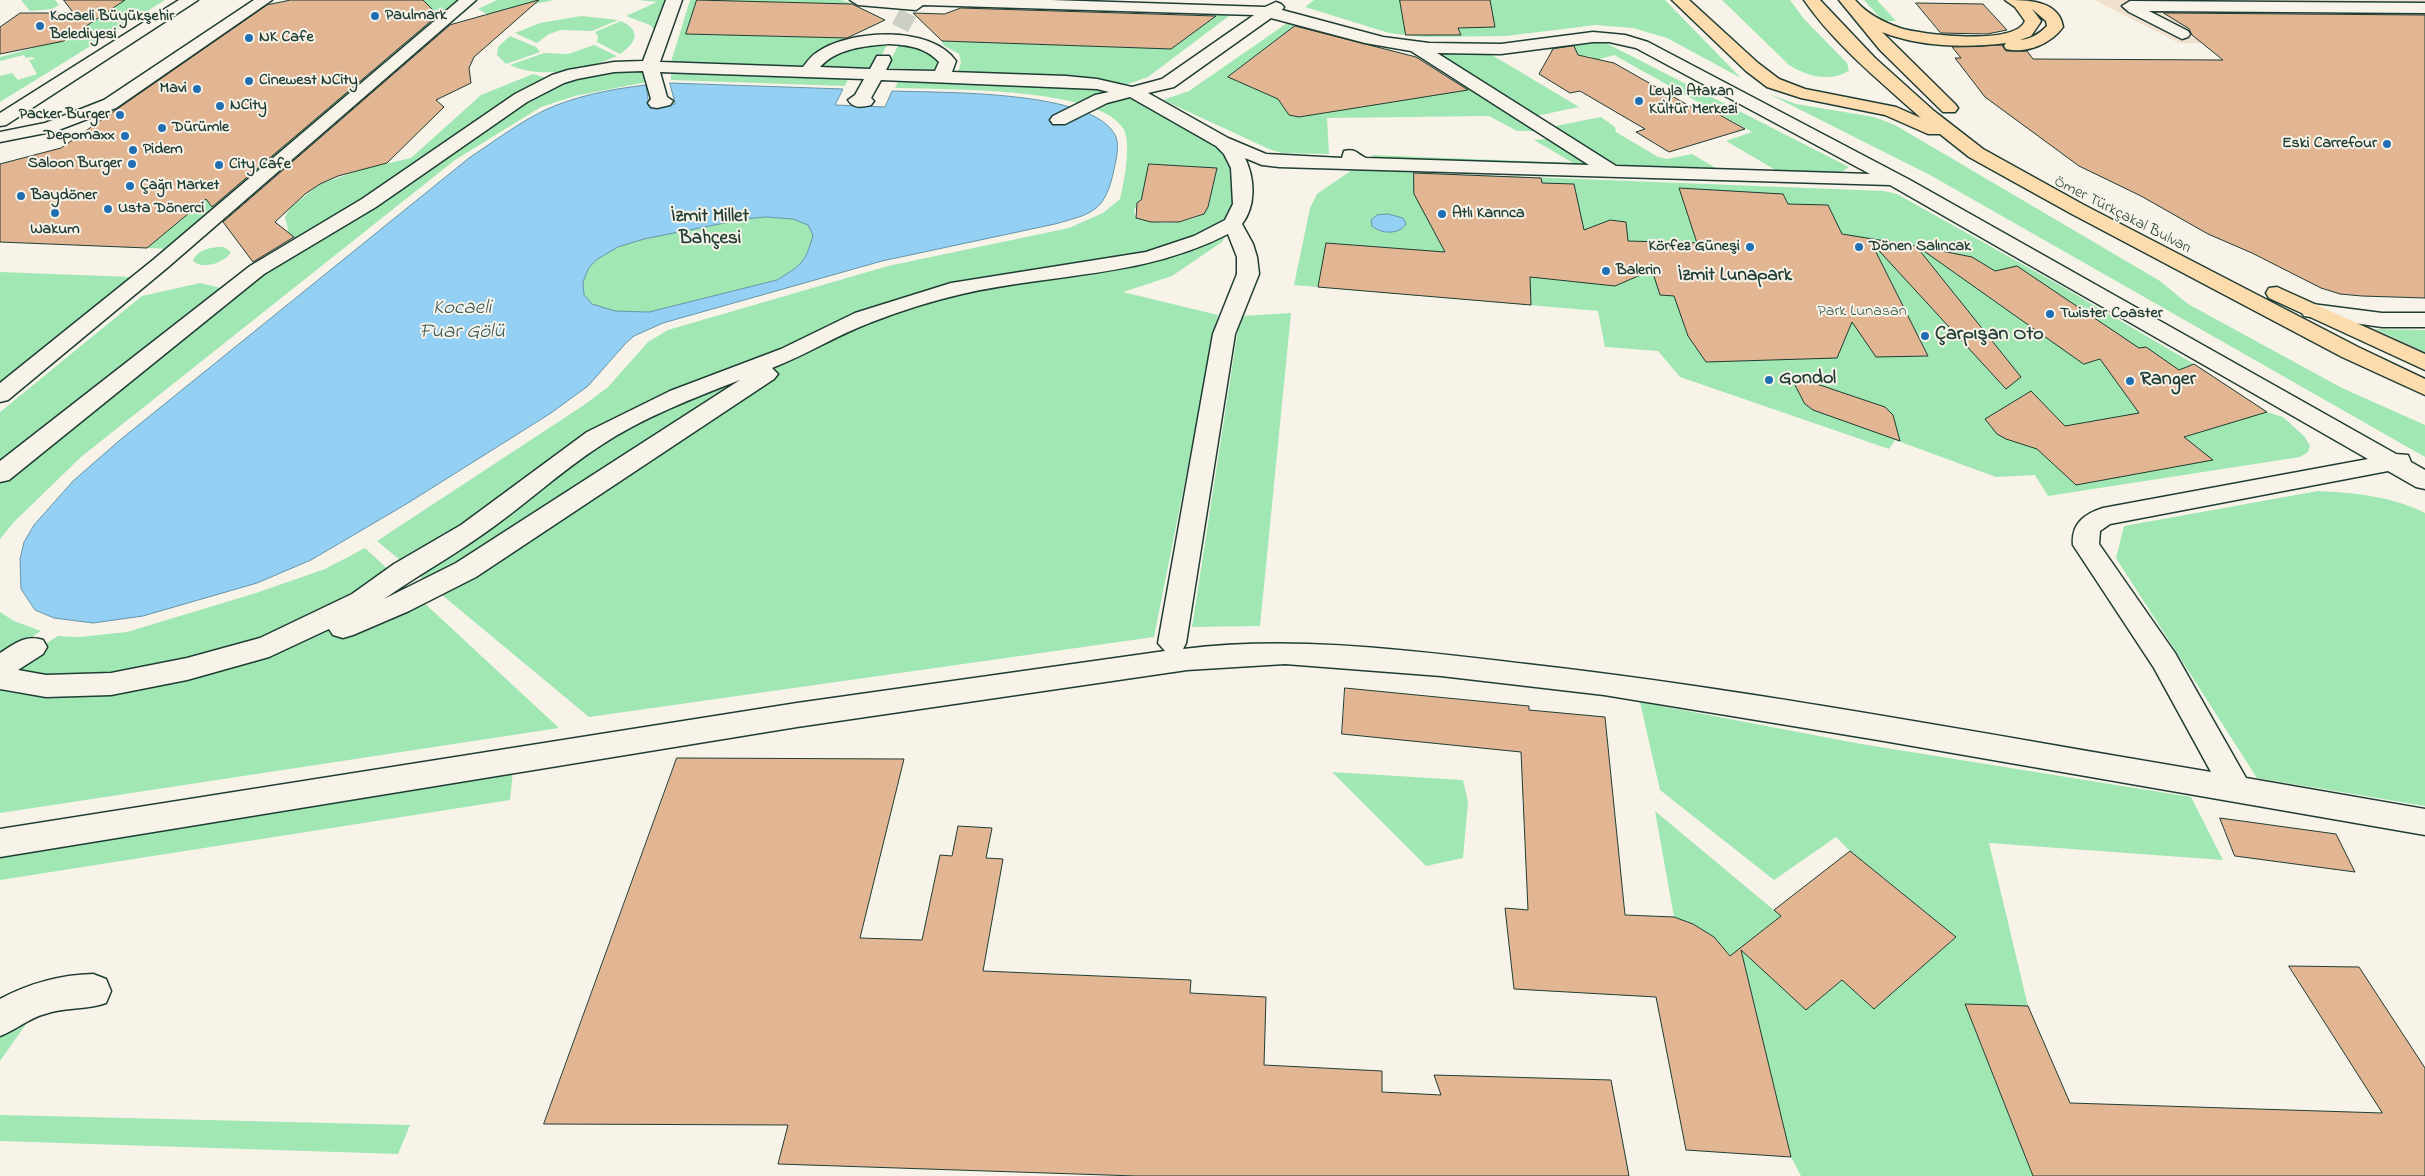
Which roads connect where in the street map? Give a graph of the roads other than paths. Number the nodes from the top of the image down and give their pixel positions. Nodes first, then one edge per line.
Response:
1 (190, 0) edge
2 (264, 0) edge
3 (468, 0) edge
4 (674, 0) edge
5 (858, 0) edge
6 (1064, 0) edge
7 (1680, 0) edge
8 (1702, 0) edge
9 (1812, 0) edge
10 (1846, 0) edge
11 (2023, 1) edge
12 (2123, 3) edge
13 (906, 6) edge
14 (1276, 6) edge
15 (2425, 8) edge
16 (1857, 13) junction
17 (897, 34) junction
18 (2182, 34) dead end
19 (1410, 43) junction
20 (650, 66) junction
21 (1904, 66) junction
22 (535, 72) dead end
23 (807, 72) junction
24 (875, 74) junction
25 (941, 77) junction
26 (558, 79) junction
27 (1846, 87) dead end
28 (1132, 92) junction
29 (862, 99) dead end
30 (660, 101) dead end
31 (1063, 118) dead end
32 (0, 121) edge
33 (0, 137) edge
34 (1222, 142) junction
35 (1976, 153) junction
36 (1611, 171) junction
37 (1895, 180) junction
38 (1920, 181) junction
39 (1232, 224) junction
40 (2312, 311) junction
41 (2425, 320) edge
42 (822, 338) junction
43 (2425, 363) edge
44 (2425, 388) edge
45 (0, 395) edge
46 (2409, 463) edge
47 (0, 474) edge
48 (2425, 481) edge
49 (1172, 643) dead end
50 (33, 647) dead end
51 (0, 667) edge
52 (187, 669) junction
53 (0, 677) edge
54 (2236, 789) junction
55 (2425, 822) edge
56 (0, 843) edge
57 (93, 991) dead end
58 (0, 1019) edge

1 - 32 street
2 - 33 street
3 - 45 street
4 - 20 street
5 - 13 street
6 - 14 street
7 - 35 main road
8 - 27 main road
9 - 35 main road, Ömer Türkçakal Bulvarı
10 - 16 main road, Ömer Türkçakal Bulvarı
11 - 16 main road
11 - 21 main road
12 - 15 street
12 - 18 street
13 - 14 street
14 - 19 street
14 - 28 street
16 - 21 main road, Ömer Türkçakal Bulvarı
17 - 23 street
17 - 24 street
17 - 25 street
19 - 36 street
19 - 37 street
19 - 38 street
20 - 23 street
20 - 26 street
20 - 30 street
21 - 40 main road, Ömer Türkçakal Bulvarı
22 - 26 street
23 - 24 street
24 - 25 street
24 - 29 street
25 - 28 street
26 - 47 street
28 - 31 street
28 - 34 street
34 - 36 street
34 - 39 street
35 - 44 main road, Ömer Türkçakal Bulvarı
36 - 37 street
37 - 38 street
37 - 46 street
38 - 46 street
39 - 42 street
39 - 49 street
40 - 41 street
40 - 43 main road, Ömer Türkçakal Bulvarı
42 - 52 street
42 - 52 street
46 - 48 street
46 - 54 street
50 - 51 street
52 - 53 street
54 - 55 street
54 - 56 street
57 - 58 street

